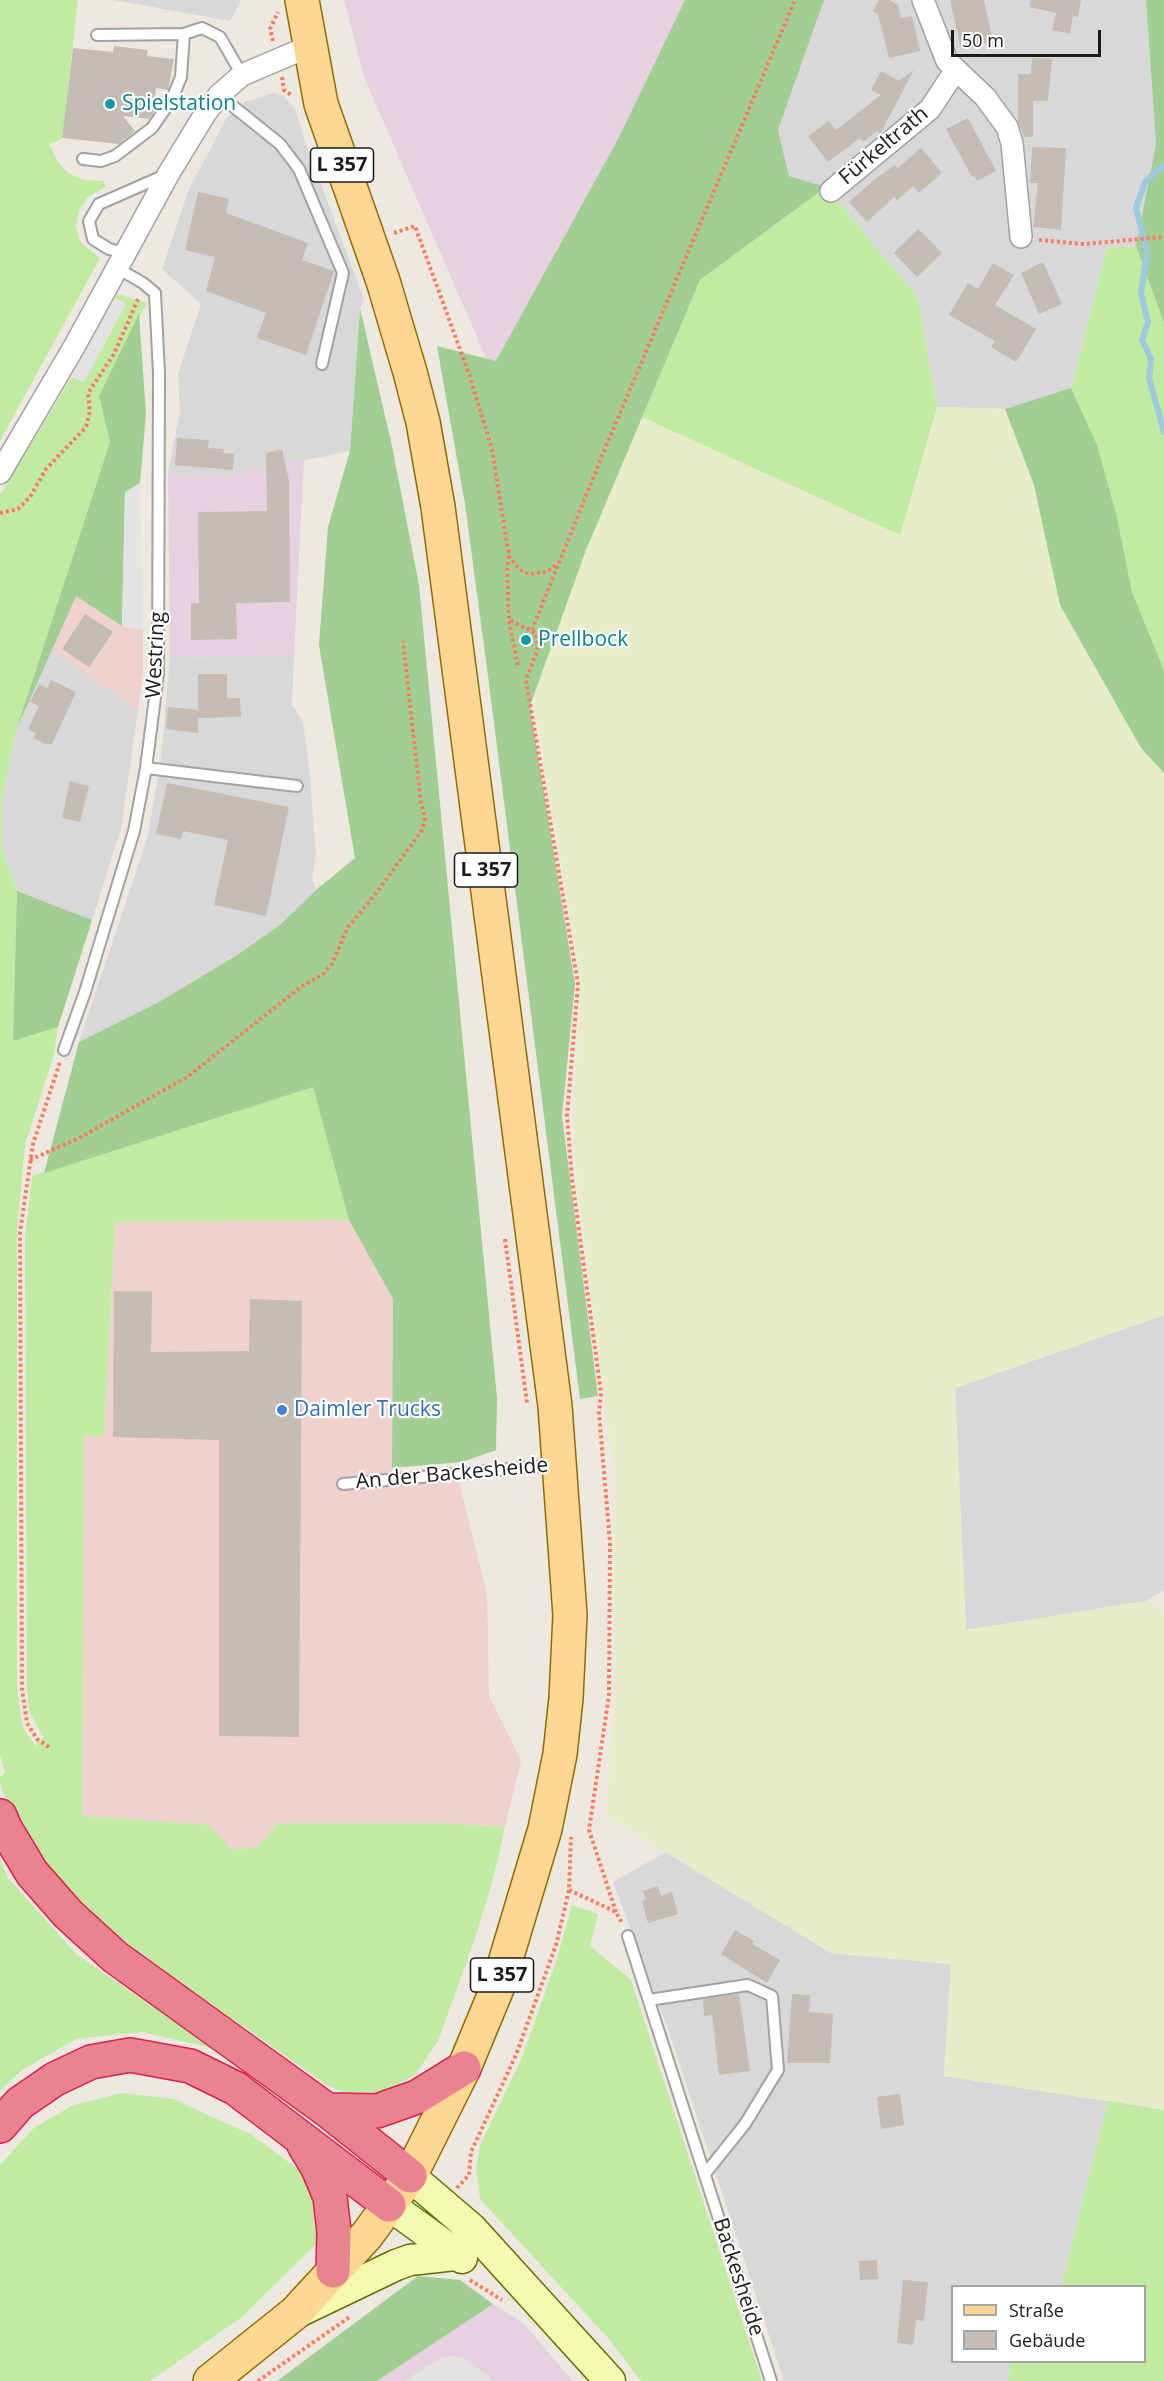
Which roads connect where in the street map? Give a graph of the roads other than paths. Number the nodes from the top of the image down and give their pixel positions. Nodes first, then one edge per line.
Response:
1 (302, 0) edge
2 (923, 0) edge
3 (184, 34) junction
4 (97, 35) dead end
5 (310, 46) junction
6 (955, 71) junction
7 (242, 75) junction
8 (219, 95) junction
9 (83, 159) dead end
10 (169, 173) junction
11 (831, 191) dead end
12 (1021, 237) road end
13 (121, 260) junction
14 (322, 364) dead end
15 (0, 473) edge
16 (146, 768) junction
17 (297, 786) dead end
18 (64, 1050) road end
19 (561, 1465) junction
20 (343, 1484) dead end
21 (0, 1816) edge
22 (628, 1936) road end
23 (649, 2000) junction
24 (464, 2068) junction
25 (327, 2110) junction
26 (0, 2126) edge
27 (296, 2134) junction
28 (705, 2174) junction
29 (410, 2176) junction
30 (389, 2205) junction
31 (460, 2266) junction
32 (333, 2271) junction
33 (509, 2290) junction
34 (295, 2313) junction
35 (210, 2381) edge
36 (610, 2381) edge
37 (771, 2381) edge

1 - 5 main road, L 357
2 - 6 street
3 - 4 lane
3 - 7 lane
3 - 9 lane
5 - 7 street
5 - 19 main road, L 357
6 - 11 street, Fürkeltrath
6 - 12 street
7 - 8 street
8 - 10 street
8 - 14 lane
10 - 13 street
10 - 13 lane
13 - 15 street
13 - 16 lane, Westring
16 - 17 lane
16 - 18 lane, Westring
19 - 20 lane, An der Backesheide
19 - 24 main road, L 357
21 - 25 highway
22 - 23 lane, Backesheide
23 - 28 lane, Backesheide
23 - 28 lane
24 - 25 highway
24 - 29 main road, L 357
25 - 29 highway
26 - 27 highway
27 - 30 highway
27 - 32 highway
28 - 37 lane, Backesheide
29 - 30 main road, L 357
29 - 33 main road
30 - 31 main road
30 - 32 main road, L 357
31 - 33 main road
31 - 34 main road
32 - 34 main road, L 357
33 - 36 main road
34 - 35 main road, L 357

